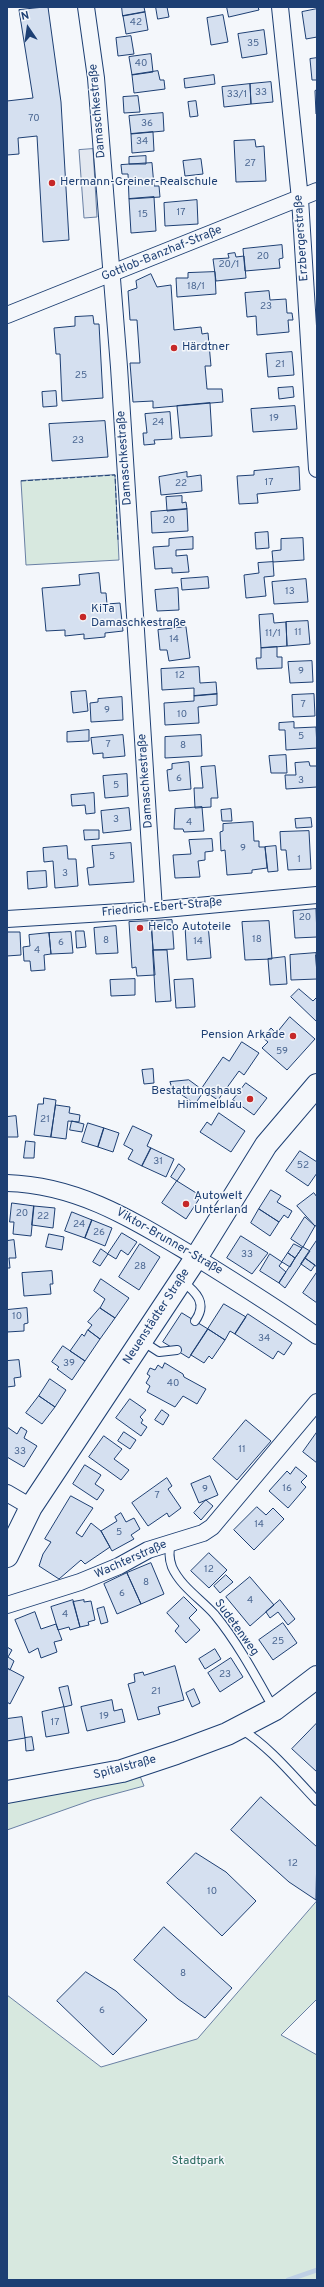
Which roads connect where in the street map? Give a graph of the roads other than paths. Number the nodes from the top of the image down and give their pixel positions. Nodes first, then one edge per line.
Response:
1 (86, 7) edge
2 (280, 7) edge
3 (317, 191) edge
4 (300, 198) junction
5 (112, 274) junction
6 (7, 316) edge
7 (317, 462) edge
8 (317, 895) edge
9 (154, 910) junction
10 (7, 919) edge
11 (317, 1085) edge
12 (7, 1183) edge
13 (196, 1258) junction
14 (181, 1281) junction
15 (196, 1321) dead end
16 (317, 1336) edge
17 (141, 1341) junction
18 (177, 1350) dead end
19 (317, 1402) edge
20 (7, 1493) edge
21 (31, 1507) junction
22 (171, 1542) junction
23 (7, 1556) edge
24 (7, 1604) edge
25 (317, 1677) edge
26 (275, 1709) junction
27 (239, 1728) junction
28 (7, 1792) edge
29 (314, 1798) edge

1 - 5 street, Damaschkestraße
2 - 4 street, Erzbergerstraße
3 - 4 street, Gottlob-Banzhaf-Straße
4 - 5 street, Gottlob-Banzhaf-Straße
4 - 7 street, Erzbergerstraße
5 - 6 street, Gottlob-Banzhaf-Straße
5 - 9 street, Damaschkestraße
8 - 9 street, Friedrich-Ebert-Straße
9 - 10 street, Friedrich-Ebert-Straße
11 - 13 main road, Neuenstädter Straße
12 - 13 street, Viktor-Brunner-Straße
13 - 14 main road, Neuenstädter Straße
13 - 16 street, Viktor-Brunner-Straße
14 - 15 lane
14 - 17 main road, Neuenstädter Straße
17 - 18 lane
17 - 21 main road, Neuenstädter Straße
19 - 22 street, Wachterstraße
20 - 21 street
21 - 23 main road, Neuenstädter Straße
22 - 24 street, Wachterstraße
22 - 26 lane, Sudetenweg
25 - 26 main road, Spitalstraße
26 - 27 main road, Spitalstraße
27 - 28 main road, Spitalstraße
27 - 29 lane

